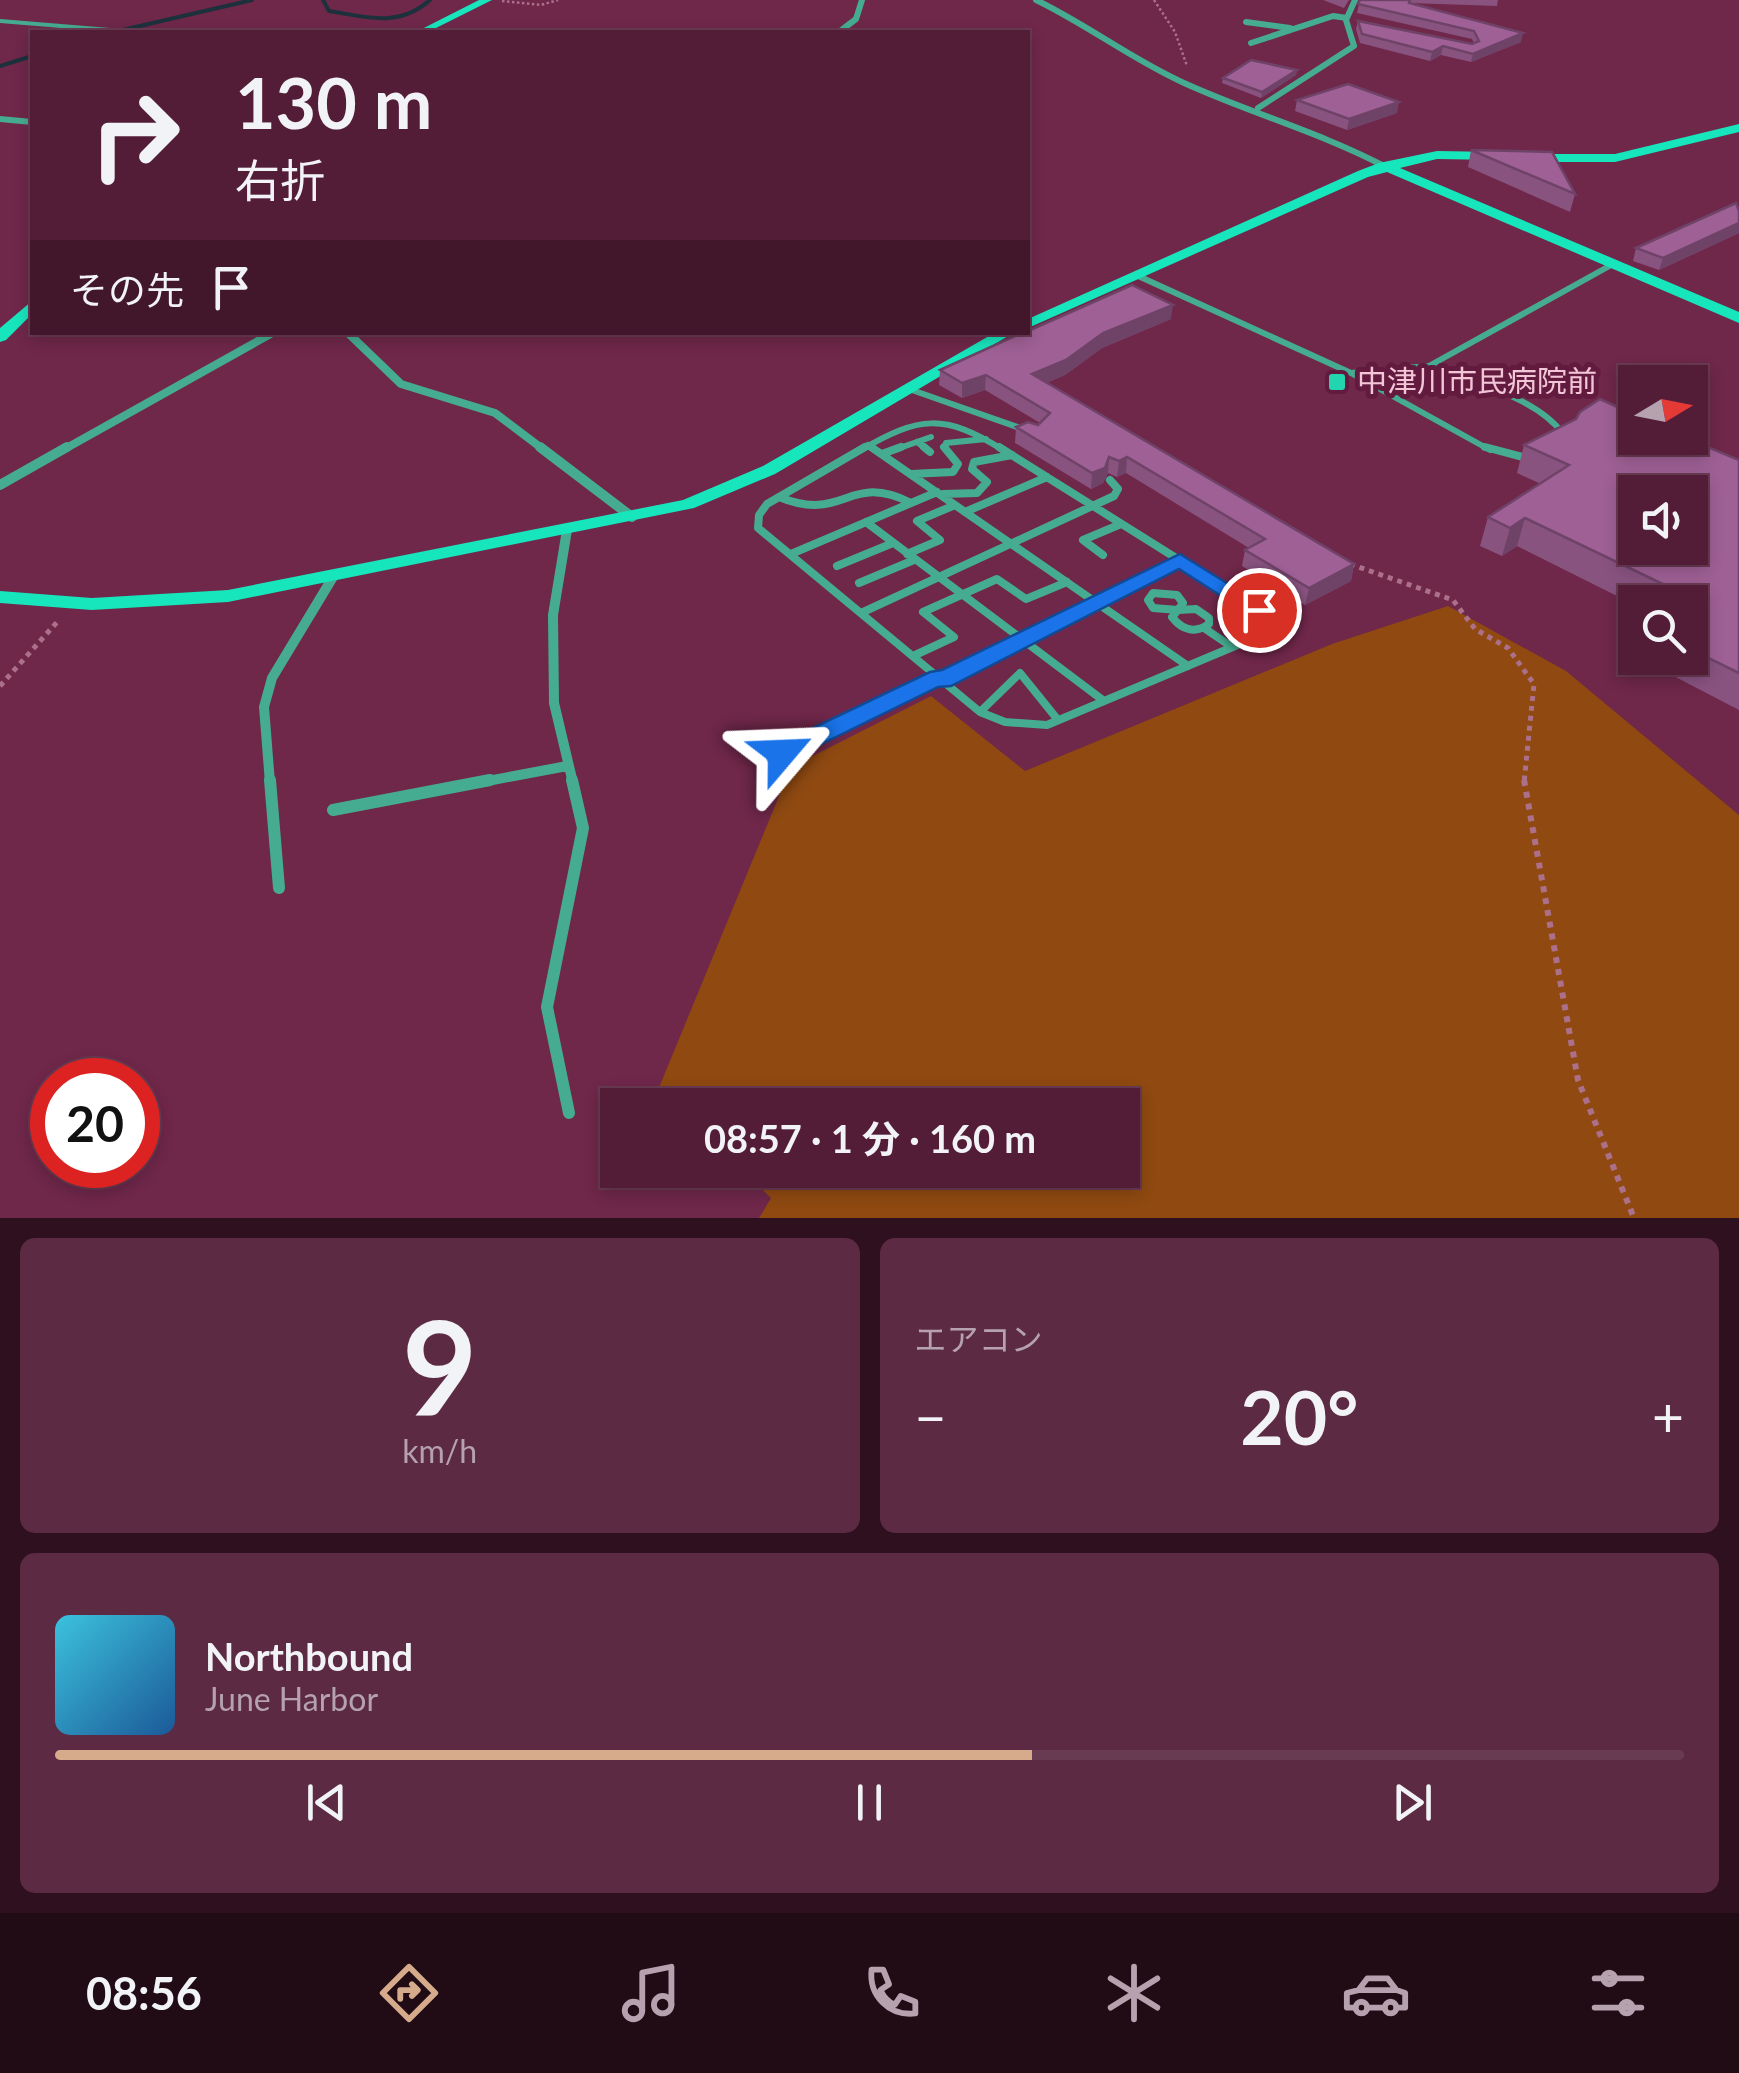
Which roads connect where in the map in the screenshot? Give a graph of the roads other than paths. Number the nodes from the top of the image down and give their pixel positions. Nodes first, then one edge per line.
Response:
1 (490, 0) edge
2 (862, 0) edge
3 (1036, 0) edge
4 (1355, 1) edge
5 (1371, 1) edge
6 (1346, 19) junction
7 (0, 21) edge
8 (1246, 22) dead end
9 (1364, 24) edge
10 (1295, 29) junction
11 (110, 30) edge
12 (425, 30) edge
13 (841, 30) edge
14 (1251, 43) dead end
15 (1258, 108) junction
16 (0, 118) edge
17 (30, 122) edge
18 (1739, 128) edge
19 (1505, 157) edge
20 (1521, 158) edge
21 (1384, 166) junction
22 (1612, 264) junction
23 (1136, 275) junction
24 (30, 308) edge
25 (1739, 318) edge
26 (1030, 323) edge
27 (269, 335) edge
28 (350, 335) edge
29 (1003, 335) edge
30 (0, 337) edge
31 (1428, 366) junction
32 (1350, 373) junction
33 (908, 388) junction
34 (1034, 434) edge
35 (931, 437) dead end
36 (986, 439) junction
37 (1565, 440) edge
38 (917, 442) junction
39 (868, 445) junction
40 (930, 452) dead end
41 (882, 454) junction
42 (1012, 455) junction
43 (1534, 458) edge
44 (910, 474) junction
45 (1048, 478) junction
46 (1110, 480) edge
47 (0, 485) edge
48 (938, 493) junction
49 (778, 497) junction
50 (911, 503) junction
51 (955, 505) junction
52 (1092, 506) junction
53 (965, 512) junction
54 (632, 517) junction
55 (866, 522) junction
56 (1121, 524) junction
57 (567, 530) junction
58 (892, 543) junction
59 (1010, 543) junction
60 (791, 554) junction
61 (1103, 555) dead end
62 (911, 557) junction
63 (1180, 560) junction
64 (837, 566) dead end
65 (333, 577) junction
66 (936, 578) junction
67 (1067, 582) junction
68 (859, 583) dead end
69 (961, 596) junction
70 (0, 597) edge
71 (1096, 602) junction
72 (861, 613) junction
73 (1204, 628) junction
74 (1021, 640) junction
75 (1232, 647) junction
76 (913, 656) junction
77 (1188, 666) junction
78 (940, 679) junction
79 (1104, 701) junction
80 (980, 712) junction
81 (1058, 720) junction
82 (782, 753) dead end
83 (567, 766) junction
84 (333, 810) dead end
85 (279, 888) dead end
86 (569, 1113) dead end

1 - 12 street
2 - 13 street
3 - 15 street
4 - 5 street
4 - 6 street
6 - 9 street
6 - 10 street
6 - 15 street
7 - 11 lane
8 - 10 street
10 - 14 street
15 - 21 street
16 - 17 street
18 - 20 street
19 - 21 street
21 - 22 street
21 - 23 street
22 - 25 street
22 - 31 lane
23 - 26 street
23 - 32 lane
24 - 30 street
27 - 47 street
28 - 54 street
29 - 33 street
31 - 32 lane
31 - 37 lane
32 - 43 lane
33 - 34 lane
33 - 54 street
35 - 38 lane
36 - 39 lane
36 - 42 lane
36 - 44 lane
38 - 40 lane
38 - 41 lane
39 - 41 lane
39 - 49 lane
41 - 44 lane
42 - 45 lane
42 - 48 lane
44 - 48 lane
45 - 52 lane
45 - 53 lane
46 - 52 lane
48 - 50 lane
48 - 51 lane
49 - 50 lane
49 - 60 lane
50 - 55 lane
51 - 53 lane
51 - 62 lane
52 - 56 lane
52 - 59 lane
53 - 59 lane
54 - 57 street
55 - 58 lane
55 - 60 lane
56 - 61 lane
56 - 63 lane
57 - 65 street
57 - 83 street
58 - 62 lane
58 - 64 lane
59 - 66 lane
59 - 67 lane
60 - 72 lane
62 - 66 lane
62 - 68 lane
63 - 71 lane
63 - 75 lane
65 - 70 street
65 - 85 street
66 - 69 lane
66 - 72 lane
67 - 69 lane
67 - 71 lane
69 - 74 lane
69 - 76 lane
71 - 74 lane
71 - 77 lane
72 - 76 lane
73 - 73 lane
73 - 75 lane
74 - 78 lane
74 - 79 lane
75 - 77 lane
76 - 78 lane
77 - 79 lane
78 - 80 lane
78 - 82 lane
79 - 81 lane
80 - 81 lane
80 - 81 lane
83 - 84 street
83 - 86 street

